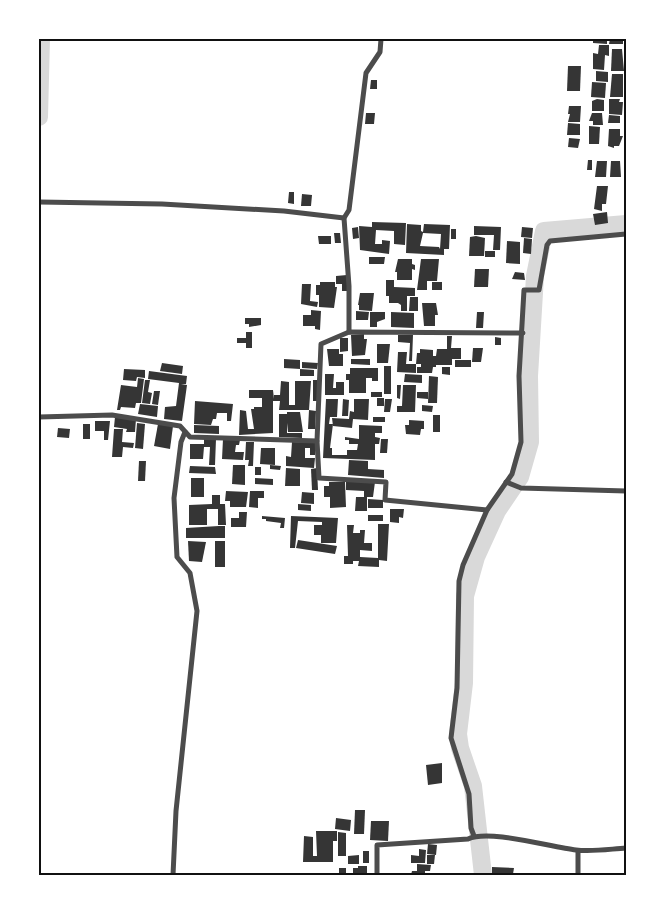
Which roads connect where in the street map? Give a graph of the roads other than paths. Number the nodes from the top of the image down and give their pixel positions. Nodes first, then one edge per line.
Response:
1 (381, 39) edge
2 (39, 202) edge
3 (344, 218) junction
4 (626, 234) edge
5 (349, 332) junction
6 (523, 333) junction
7 (39, 417) edge
8 (185, 432) junction
9 (317, 441) junction
10 (506, 482) junction
11 (626, 491) edge
12 (488, 510) junction
13 (474, 836) junction
14 (626, 848) edge
15 (578, 850) junction
16 (174, 875) edge
17 (377, 875) edge
18 (578, 875) edge

1 - 3 street
2 - 3 street
3 - 5 street
4 - 6 street
5 - 6 street
5 - 9 street
6 - 10 street
7 - 8 street
8 - 9 street
8 - 16 street
9 - 12 street
10 - 11 street
10 - 12 street
12 - 13 street
13 - 15 street
13 - 17 street
14 - 15 street
15 - 18 street

